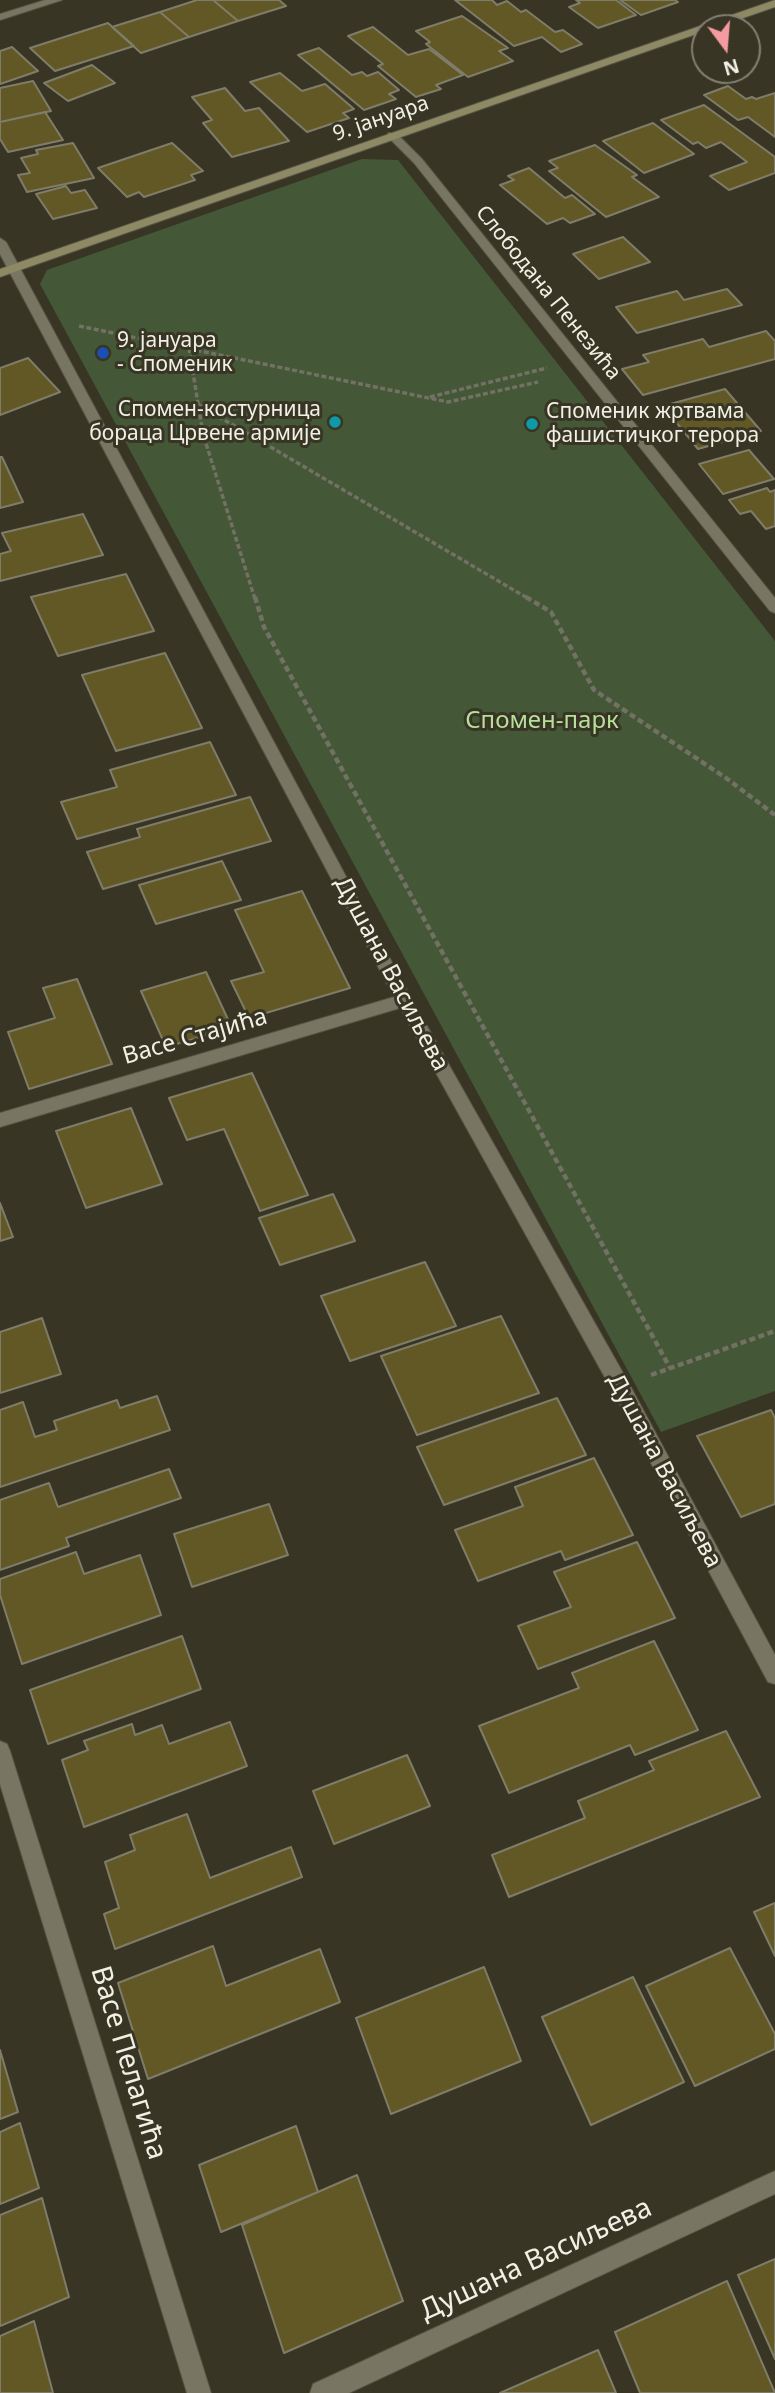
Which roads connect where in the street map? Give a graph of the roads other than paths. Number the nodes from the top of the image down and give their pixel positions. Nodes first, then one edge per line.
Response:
1 (57, 0) edge
2 (775, 3) edge
3 (0, 17) edge
4 (392, 135) junction
5 (0, 242) edge
6 (7, 271) edge
7 (775, 608) edge
8 (404, 1000) junction
9 (0, 1120) edge
10 (775, 1675) edge
11 (0, 1751) edge
12 (775, 2182) edge
13 (199, 2393) edge
14 (322, 2393) edge

1 - 3 street
2 - 4 street, 9. јануара
4 - 6 street, 9. јануара
4 - 7 street, Слободана Пенезића
5 - 6 street, Душана Васиљева
6 - 8 street, Душана Васиљева
8 - 9 street, Васе Стајића
8 - 10 street, Душана Васиљева
11 - 13 street, Васе Пелагића
12 - 14 street, Душана Васиљева

